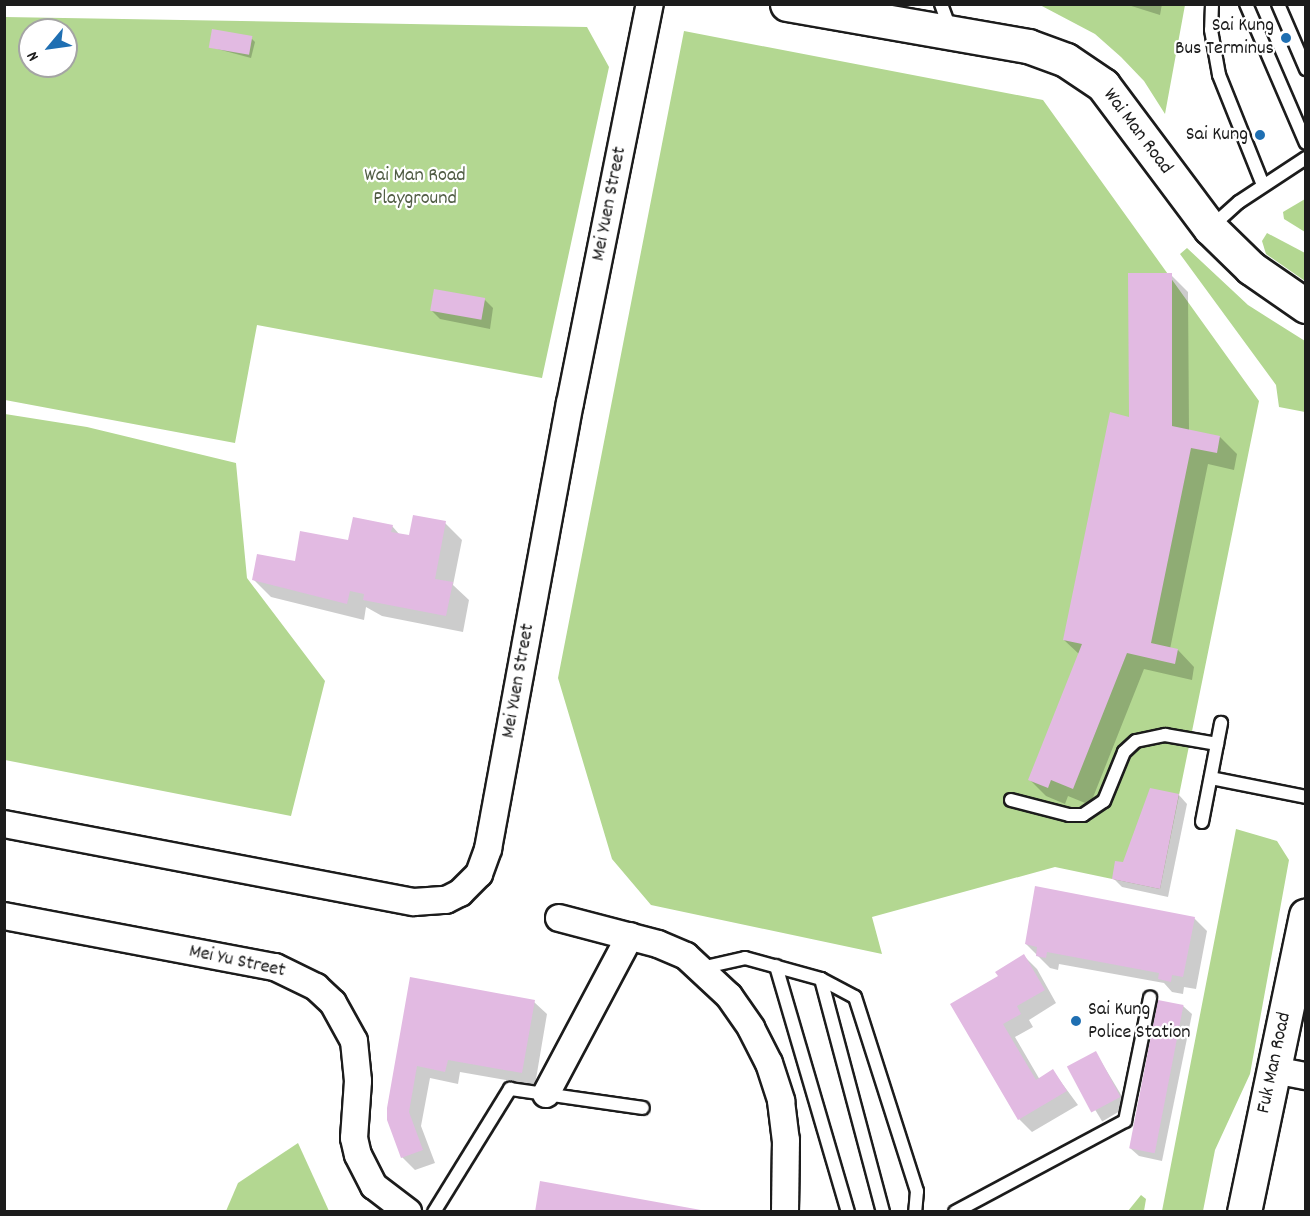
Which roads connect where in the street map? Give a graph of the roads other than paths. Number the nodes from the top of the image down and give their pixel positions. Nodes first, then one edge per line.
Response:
1 (650, 4) edge
2 (787, 4) edge
3 (1212, 4) edge
4 (1246, 4) edge
5 (1278, 4) edge
6 (946, 18) edge
7 (1305, 69) edge
8 (1305, 143) edge
9 (1305, 158) edge
10 (1263, 185) junction
11 (1210, 228) junction
12 (1305, 306) edge
13 (1221, 723) dead end
14 (1217, 744) junction
15 (1210, 778) junction
16 (1305, 797) edge
17 (1011, 800) dead end
18 (1202, 822) dead end
19 (4, 824) edge
20 (1305, 915) edge
21 (4, 916) edge
22 (559, 918) dead end
23 (630, 936) junction
24 (776, 966) junction
25 (701, 968) junction
26 (821, 979) junction
27 (1150, 998) dead end
28 (1290, 1073) edge
29 (546, 1094) junction
30 (643, 1108) dead end
31 (408, 1212) edge
32 (434, 1212) edge
33 (785, 1212) edge
34 (848, 1212) edge
35 (883, 1212) edge
36 (915, 1212) edge
37 (955, 1212) edge
38 (1244, 1212) edge

1 - 19 street, Mei Yuen Street
2 - 6 street, Wai Man Road
3 - 10 lane
4 - 8 lane
5 - 7 lane
6 - 11 street, Wai Man Road
9 - 10 lane
10 - 11 lane
11 - 12 street, Wai Man Road
13 - 14 lane
14 - 15 lane
14 - 17 lane
15 - 16 lane
15 - 18 lane
20 - 28 street, Fuk Man Road
21 - 31 street, Mei Yu Street
22 - 23 street
23 - 25 street
23 - 29 street
24 - 25 lane
24 - 26 lane
24 - 34 lane
25 - 33 street
26 - 35 lane
26 - 36 lane
27 - 37 lane
28 - 38 street, Fuk Man Road
29 - 30 lane
29 - 32 lane

